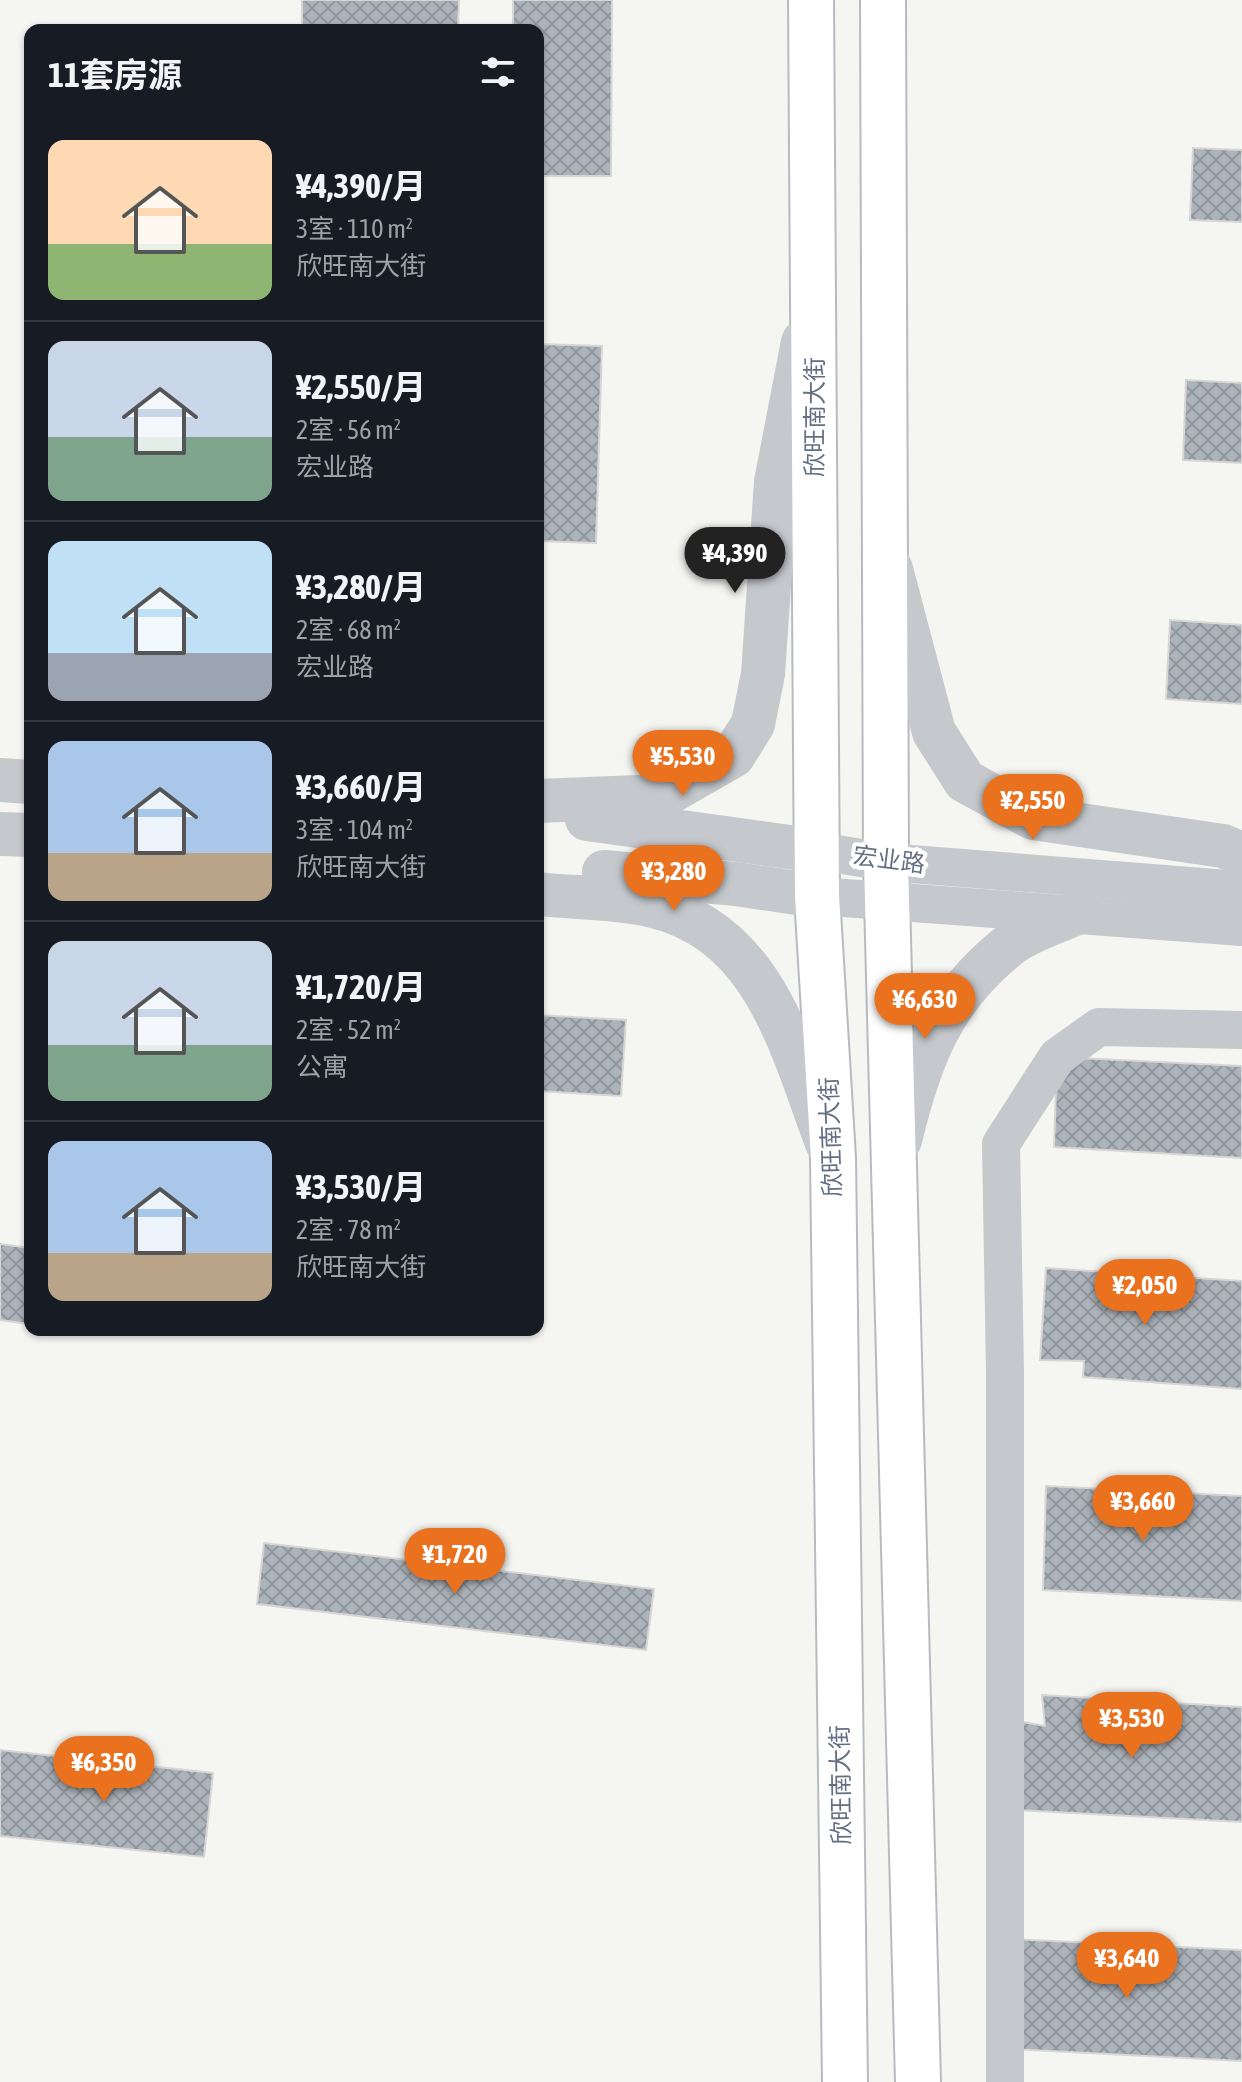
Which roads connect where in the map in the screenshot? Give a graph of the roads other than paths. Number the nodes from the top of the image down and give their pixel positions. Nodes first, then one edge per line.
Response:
1 (811, 0) edge
2 (883, 0) edge
3 (814, 284) junction
4 (885, 549) junction
5 (0, 780) edge
6 (24, 782) edge
7 (544, 801) edge
8 (544, 814) edge
9 (0, 834) edge
10 (24, 835) edge
11 (818, 851) junction
12 (1242, 854) edge
13 (544, 868) edge
14 (886, 882) junction
15 (1242, 890) edge
16 (544, 895) edge
17 (817, 896) junction
18 (1078, 912) junction
19 (1242, 927) edge
20 (1242, 1030) edge
21 (833, 1158) junction
22 (895, 1162) junction
23 (845, 2082) edge
24 (918, 2082) edge
25 (1005, 2082) edge

1 - 3 main road, 欣旺南大街
2 - 4 main road
3 - 7 street
3 - 11 main road, 欣旺南大街
4 - 12 street
4 - 14 main road
5 - 6 street
8 - 11 street, 宏业路
9 - 10 street
11 - 14 street, 宏业路
11 - 17 main road, 欣旺南大街
13 - 17 street, 宏业路
14 - 15 street, 宏业路
14 - 17 street, 宏业路
14 - 18 street, 宏业路
14 - 22 main road
16 - 21 street
17 - 21 main road, 欣旺南大街
18 - 19 street, 宏业路
18 - 22 street
20 - 25 street
21 - 23 main road, 欣旺南大街
22 - 24 main road

